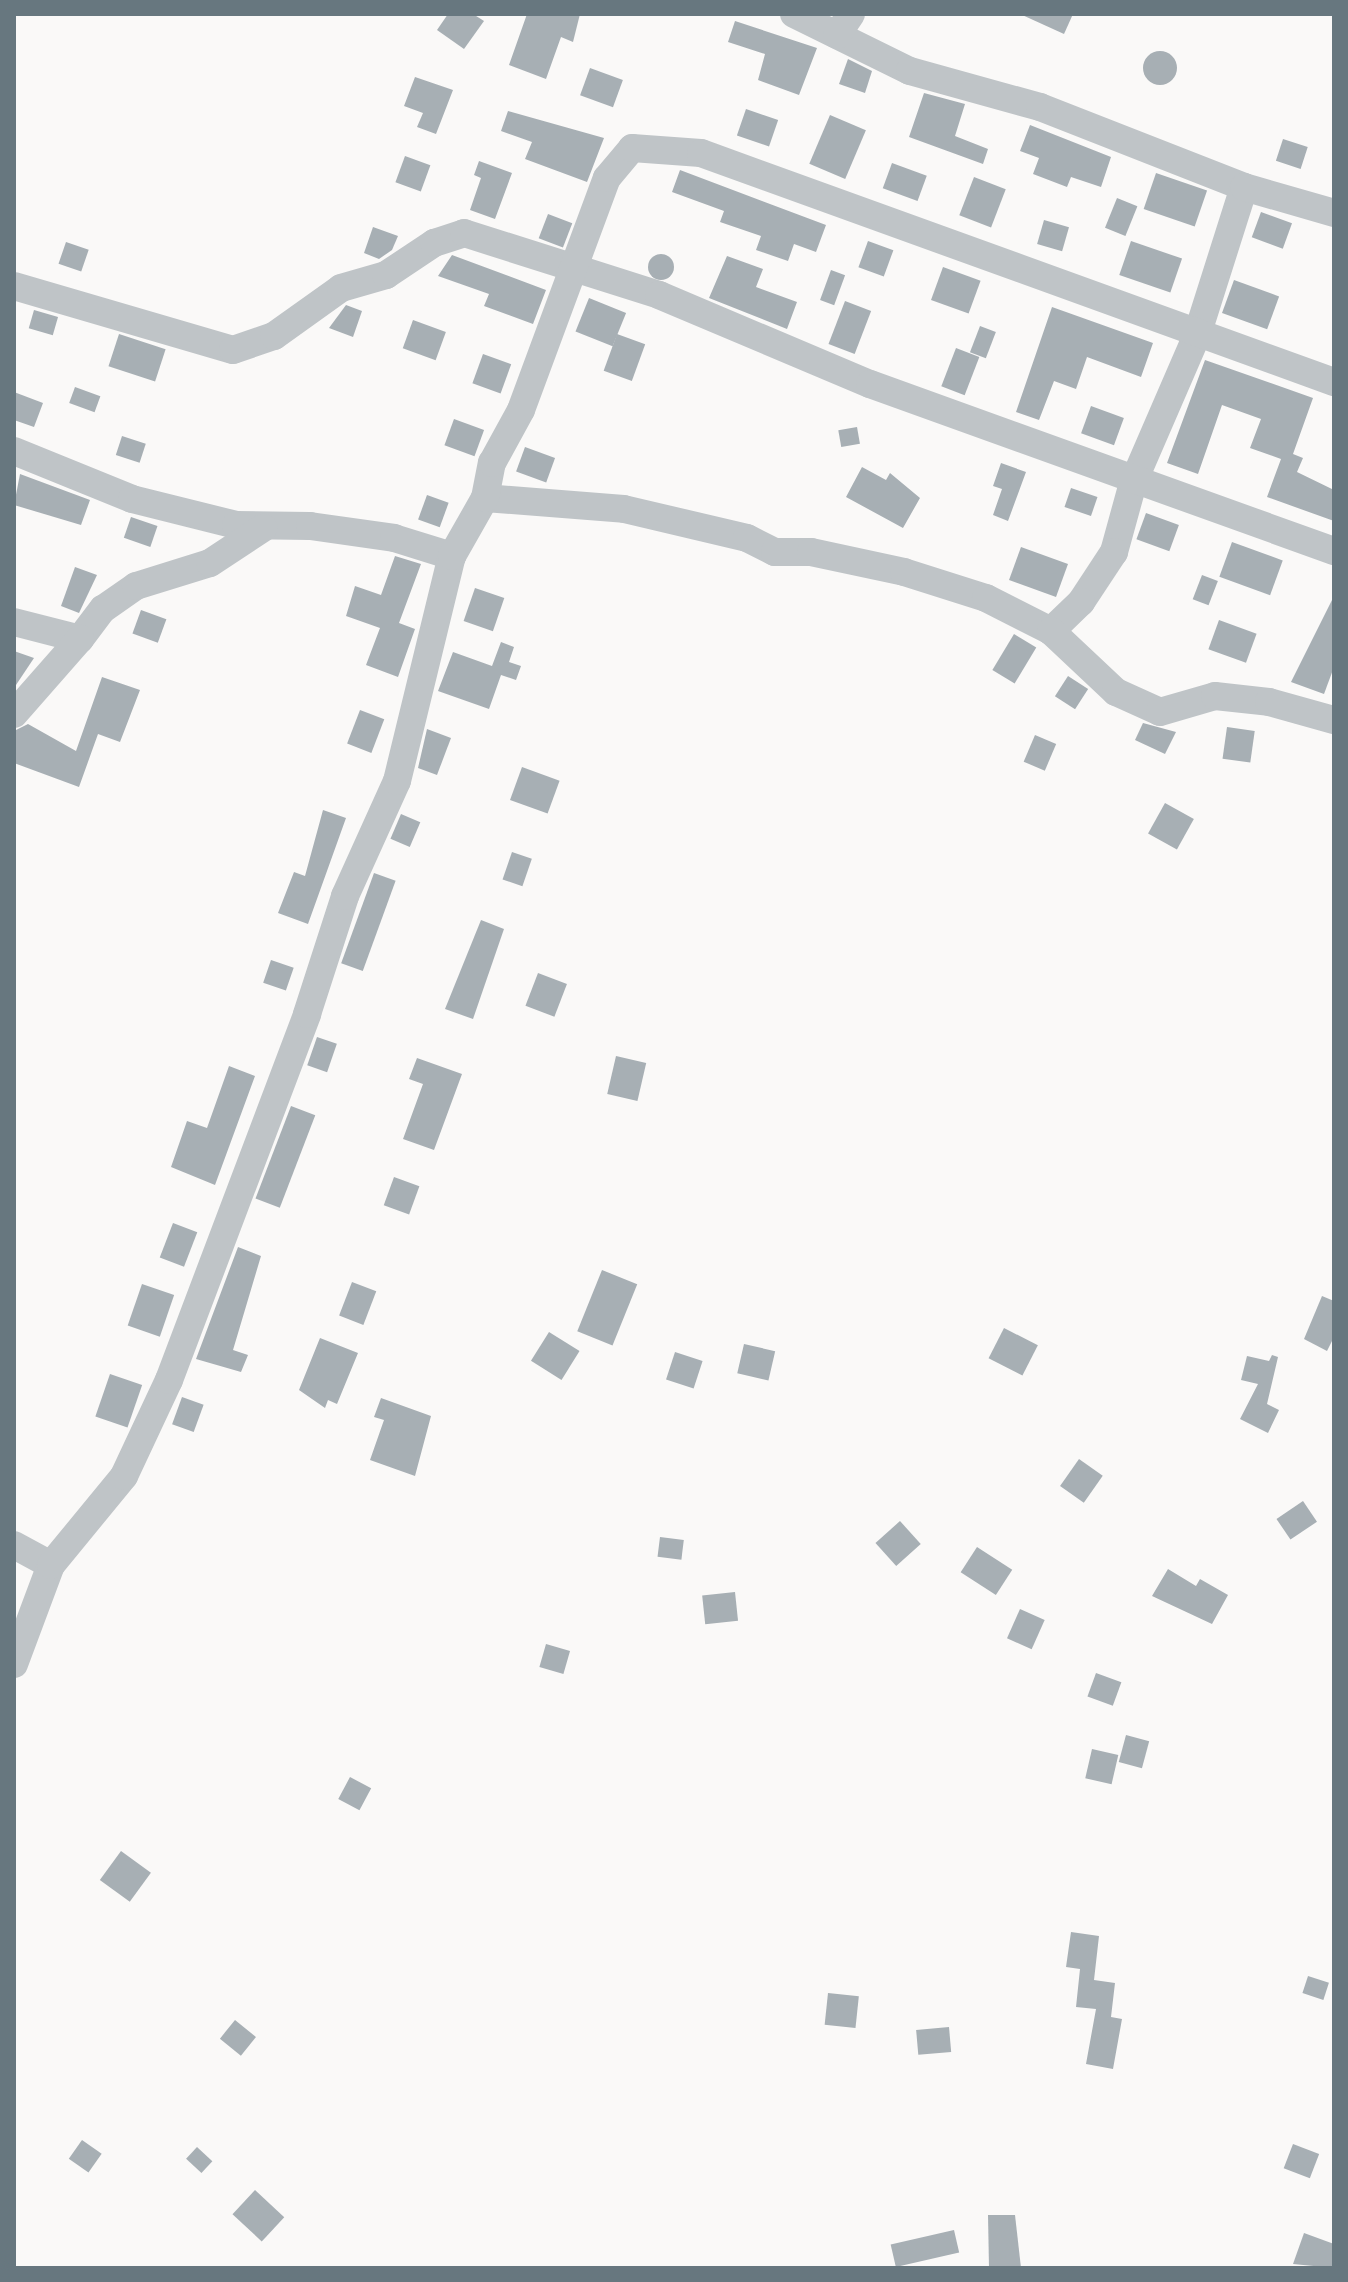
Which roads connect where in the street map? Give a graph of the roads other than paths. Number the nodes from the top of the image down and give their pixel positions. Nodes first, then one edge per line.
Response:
1 (794, 14) edge
2 (844, 24) edge
3 (1244, 187) junction
4 (1334, 213) edge
5 (576, 267) junction
6 (14, 286) edge
7 (1197, 335) junction
8 (1334, 382) edge
9 (14, 451) edge
10 (1133, 483) junction
11 (485, 498) junction
12 (263, 528) junction
13 (1334, 551) edge
14 (452, 556) junction
15 (14, 622) edge
16 (1051, 631) junction
17 (80, 639) junction
18 (14, 714) edge
19 (1334, 720) edge
20 (14, 1545) edge
21 (51, 1565) junction
22 (14, 1664) edge

1 - 2 street
2 - 3 street
3 - 4 street
3 - 7 street
5 - 6 street
5 - 7 street
5 - 10 street
5 - 11 street
7 - 8 street
7 - 10 street
9 - 12 street
10 - 13 street
10 - 16 street
11 - 14 street
11 - 16 street
12 - 14 street
12 - 17 street
14 - 21 street
15 - 17 street
16 - 19 street
17 - 18 street
20 - 21 street
21 - 22 street

